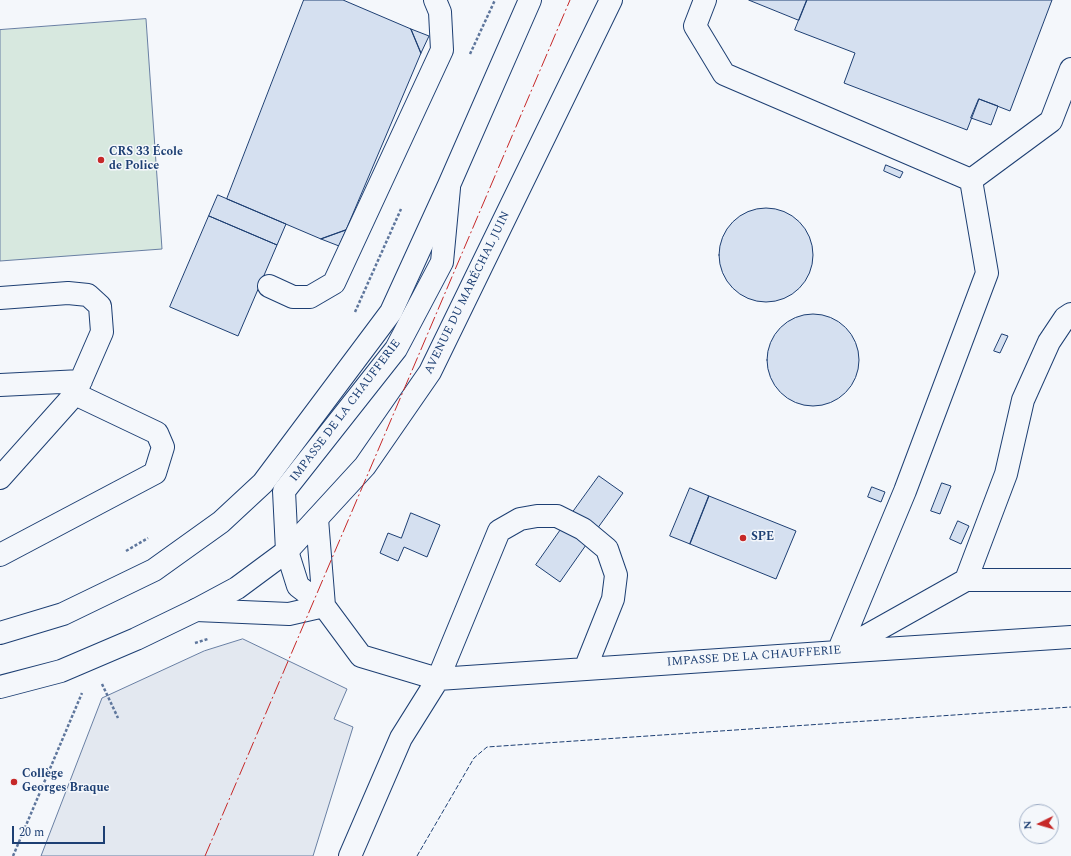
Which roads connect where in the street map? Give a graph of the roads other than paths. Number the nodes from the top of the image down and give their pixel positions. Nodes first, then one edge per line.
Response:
1 (435, 0) edge
2 (530, 0) edge
3 (611, 0) edge
4 (705, 0) edge
5 (1071, 69) edge
6 (1067, 89) edge
7 (971, 180) junction
8 (449, 185) junction
9 (269, 286) dead end
10 (0, 298) edge
11 (1071, 314) edge
12 (0, 385) edge
13 (78, 387) junction
14 (0, 478) edge
15 (317, 519) junction
16 (287, 551) junction
17 (0, 555) edge
18 (966, 580) junction
19 (1071, 580) edge
20 (324, 606) junction
21 (196, 610) junction
22 (0, 633) edge
23 (1071, 637) edge
24 (838, 652) junction
25 (585, 669) junction
26 (438, 679) junction
27 (0, 687) edge
28 (350, 856) edge

1 - 9 street
2 - 8 street
3 - 15 street, AVENUE DU MARÉCHAL JUIN
4 - 7 street
5 - 6 street
6 - 7 street
7 - 24 street
8 - 16 street, IMPASSE DE LA CHAUFFERIE
8 - 22 street
10 - 13 street
11 - 18 street
12 - 13 street
13 - 14 street
13 - 17 street
15 - 16 street, AVENUE DU MARÉCHAL JUIN
15 - 20 street
16 - 20 street, IMPASSE DE LA CHAUFFERIE
16 - 21 street, AVENUE DU MARÉCHAL JUIN
18 - 19 street
18 - 24 street
20 - 21 street
20 - 26 street, IMPASSE DE LA CHAUFFERIE
21 - 27 street, AVENUE DU MARÉCHAL JUIN
23 - 24 street, IMPASSE DE LA CHAUFFERIE
24 - 25 street, IMPASSE DE LA CHAUFFERIE
25 - 26 street, IMPASSE DE LA CHAUFFERIE
25 - 26 street
26 - 28 street

